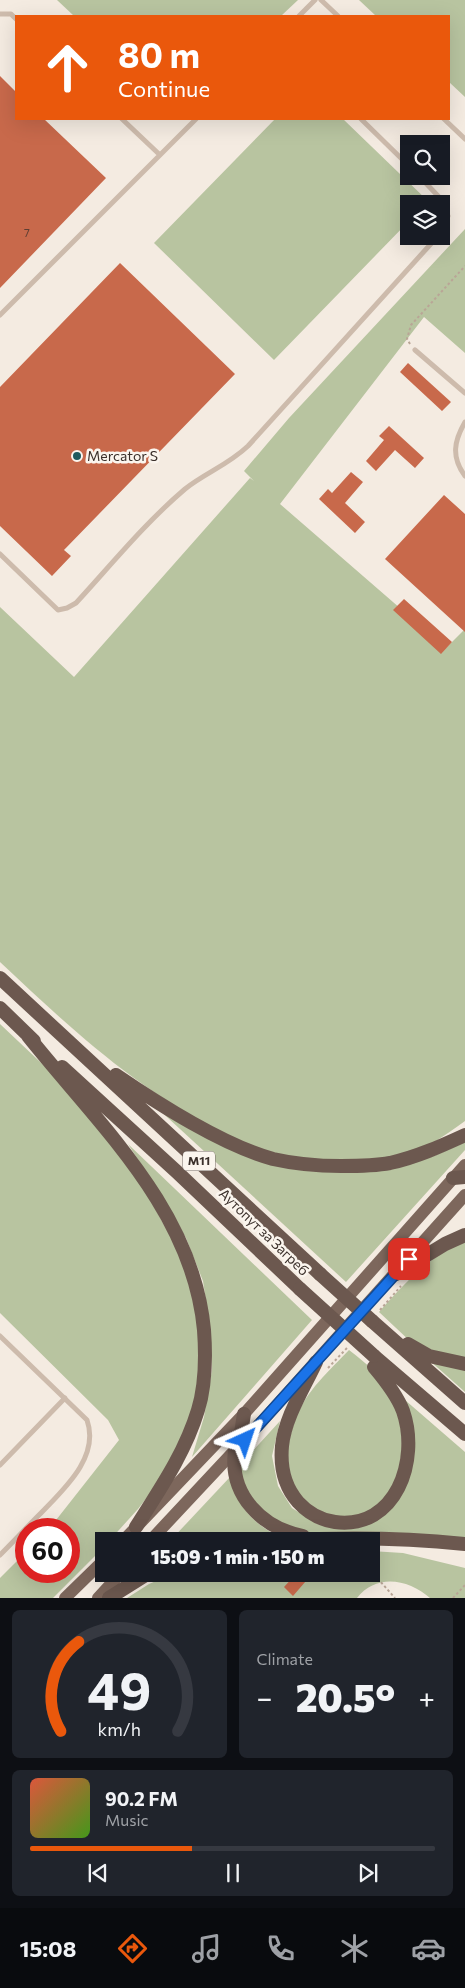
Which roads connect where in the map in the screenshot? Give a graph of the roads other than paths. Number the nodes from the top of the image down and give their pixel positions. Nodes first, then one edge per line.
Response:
1 (315, 0) edge
2 (321, 0) edge
3 (0, 14) edge
4 (300, 15) edge
5 (337, 15) edge
6 (15, 19) edge
7 (123, 120) edge
8 (195, 120) edge
9 (362, 120) edge
10 (445, 120) edge
11 (465, 139) edge
12 (160, 155) junction
13 (400, 157) edge
14 (427, 185) edge
15 (437, 195) edge
16 (430, 245) edge
17 (0, 315) edge
18 (415, 350) road end
19 (465, 393) edge
20 (465, 422) edge
21 (465, 476) edge
22 (0, 554) edge
23 (0, 978) edge
24 (0, 1008) edge
25 (28, 1036) junction
26 (77, 1049) junction
27 (465, 1135) edge
28 (465, 1165) edge
29 (459, 1177) edge
30 (465, 1195) edge
31 (465, 1235) edge
32 (399, 1280) junction
33 (376, 1316) junction
34 (0, 1336) edge
35 (374, 1361) junction
36 (465, 1364) edge
37 (319, 1368) junction
38 (65, 1398) junction
39 (465, 1403) edge
40 (244, 1414) junction
41 (465, 1434) edge
42 (235, 1451) junction
43 (0, 1465) edge
44 (136, 1527) junction
45 (131, 1532) edge
46 (158, 1532) edge
47 (288, 1532) edge
48 (380, 1540) edge
49 (465, 1544) edge
50 (0, 1555) edge
51 (95, 1569) edge
52 (113, 1582) edge
53 (135, 1582) edge
54 (65, 1598) edge
55 (98, 1598) edge
56 (110, 1598) edge

1 - 4 lane
2 - 5 lane
3 - 6 lane
7 - 12 lane
8 - 12 lane
9 - 13 lane
10 - 11 lane
12 - 17 lane
14 - 15 lane
16 - 22 lane
18 - 19 lane
20 - 21 lane
23 - 26 highway, Аутопут за Загреб / M11
24 - 25 highway, Аутопут за Загреб / M11
25 - 35 highway, Аутопут за Загреб / M11, bridge
25 - 44 highway
26 - 27 highway
26 - 33 highway, Аутопут за Загреб / M11, bridge
28 - 29 main road
29 - 40 main road
30 - 32 main road
31 - 32 highway
32 - 37 main road
33 - 36 highway
33 - 39 highway, Аутопут за Загреб / M11
34 - 38 lane
35 - 37 highway
35 - 41 highway
37 - 42 main road
38 - 43 lane
38 - 50 lane
40 - 42 highway
40 - 44 main road
42 - 46 main road
42 - 47 highway
44 - 45 main road
48 - 49 highway
51 - 54 main road
52 - 55 main road
53 - 56 highway

